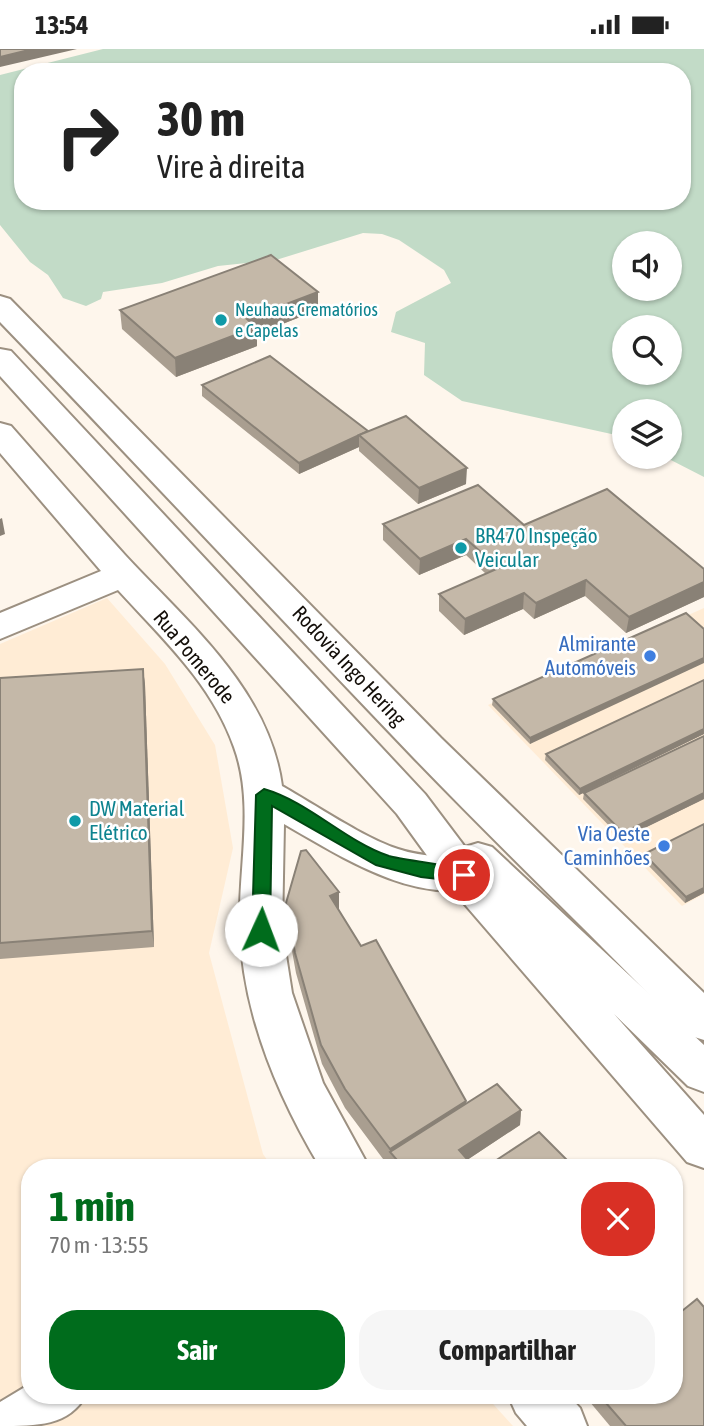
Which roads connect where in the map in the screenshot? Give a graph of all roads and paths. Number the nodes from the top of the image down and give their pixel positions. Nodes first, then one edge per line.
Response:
1 (0, 305) edge
2 (0, 358) edge
3 (0, 433) edge
4 (124, 574) junction
5 (0, 627) edge
6 (264, 795) junction
7 (411, 804) junction
8 (464, 875) junction
9 (704, 1022) edge
10 (704, 1073) edge
11 (704, 1148) edge
12 (341, 1159) edge
13 (45, 1404) edge
14 (542, 1404) edge
15 (9, 1426) edge
16 (561, 1426) edge

1 - 9 main road, Rodovia Ingo Hering
2 - 7 main road
3 - 4 main road, Rua Pomerode
4 - 5 main road
4 - 6 main road, Rua Pomerode
6 - 8 main road
6 - 12 main road, Rua Pomerode
7 - 8 main road
7 - 10 main road
8 - 11 main road
13 - 15 main road
14 - 16 main road

